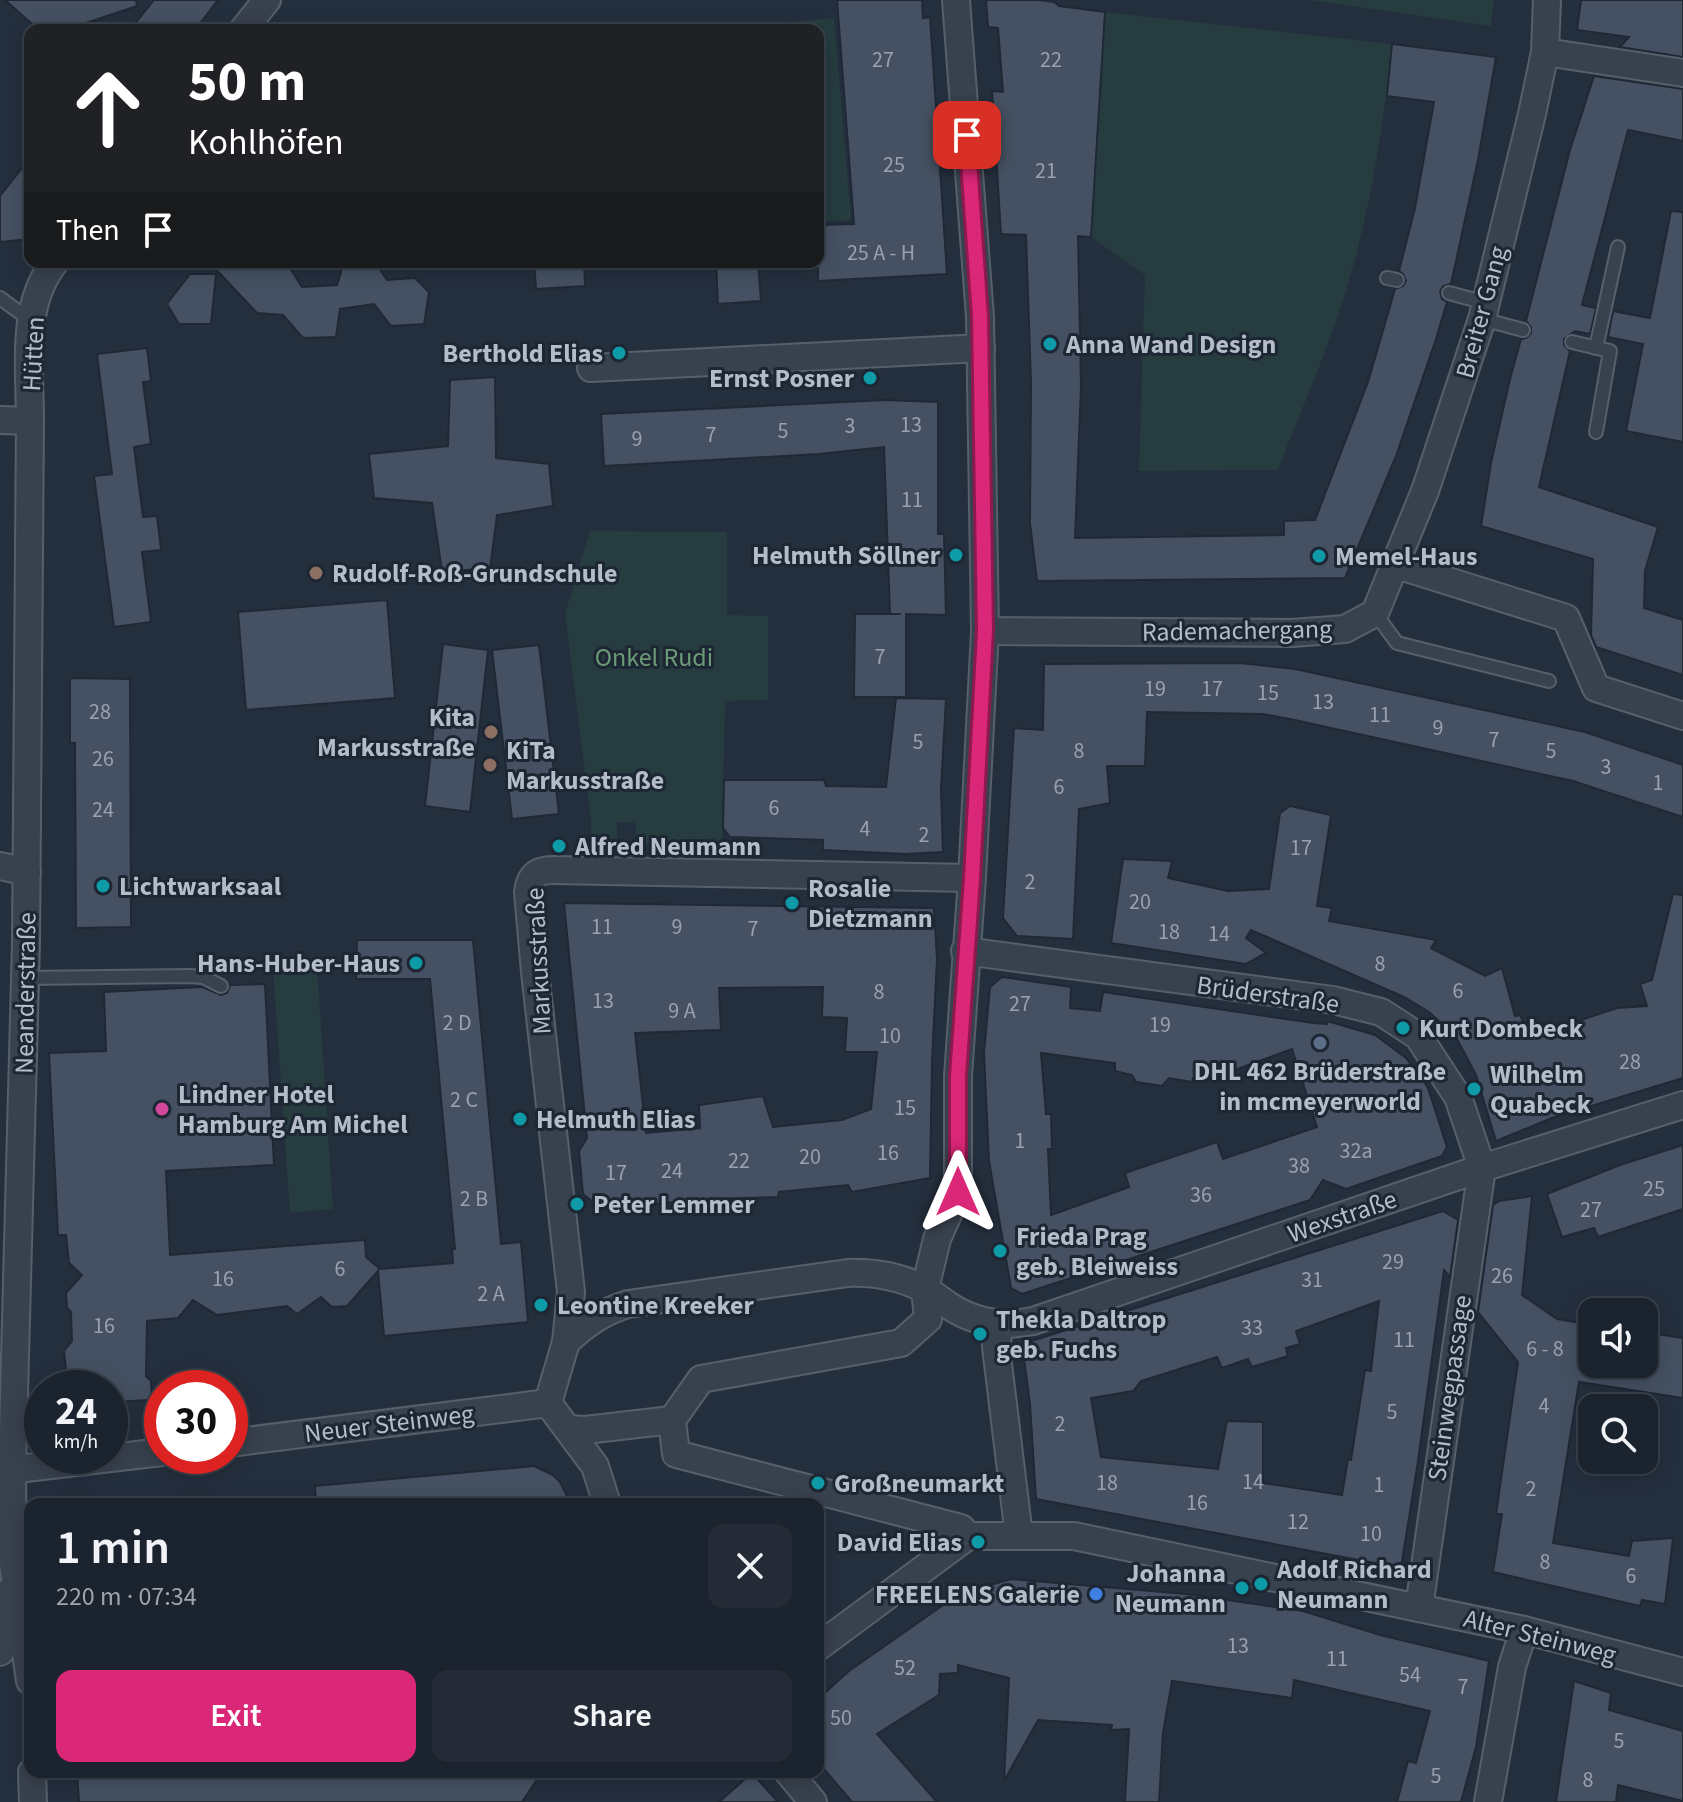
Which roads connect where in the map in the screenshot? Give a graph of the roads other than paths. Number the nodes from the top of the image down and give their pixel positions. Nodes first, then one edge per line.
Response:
1 (267, 0) edge
2 (956, 0) edge
3 (1547, 0) edge
4 (248, 24) edge
5 (1545, 52) junction
6 (1683, 73) edge
7 (1618, 247) dead end
8 (50, 268) edge
9 (1449, 293) dead end
10 (0, 298) edge
11 (1484, 311) junction
12 (30, 320) junction
13 (1523, 330) dead end
14 (1572, 342) dead end
15 (981, 348) junction
16 (1596, 348) junction
17 (591, 368) dead end
18 (0, 420) edge
19 (30, 421) junction
20 (1596, 432) dead end
21 (1397, 565) junction
22 (1375, 613) junction
23 (985, 631) junction
24 (1549, 681) dead end
25 (1683, 716) edge
26 (0, 866) edge
27 (27, 872) junction
28 (972, 878) junction
29 (965, 951) junction
30 (26, 978) junction
31 (221, 986) dead end
32 (1683, 1105) edge
33 (1482, 1168) junction
34 (925, 1289) junction
35 (1000, 1324) junction
36 (566, 1342) junction
37 (548, 1403) junction
38 (672, 1420) junction
39 (568, 1429) junction
40 (248, 1441) edge
41 (144, 1454) edge
42 (6, 1471) edge
43 (605, 1498) edge
44 (968, 1536) junction
45 (1019, 1536) junction
46 (13, 1564) junction
47 (1419, 1608) junction
48 (1524, 1630) junction
49 (24, 1640) edge
50 (824, 1643) edge
51 (0, 1652) edge
52 (1683, 1672) edge
53 (32, 1778) edge
54 (793, 1778) edge
55 (33, 1802) edge
56 (813, 1802) edge
57 (1488, 1802) edge

1 - 4 street
2 - 15 street
3 - 5 street, Breiter Gang
5 - 6 street
5 - 11 street, Breiter Gang
7 - 16 lane
8 - 12 street, Hütten
9 - 11 lane
10 - 12 lane
11 - 13 lane
11 - 21 street, Breiter Gang
12 - 19 street, Hütten
14 - 16 lane
15 - 17 street
15 - 23 street
16 - 20 lane
18 - 19 street, Hütten
19 - 27 street, Neanderstraße
21 - 22 street
21 - 25 street
22 - 23 street, Rademachergang
22 - 24 lane
23 - 28 street
26 - 27 street
27 - 30 street, Neanderstraße
28 - 29 street
28 - 36 street, Markusstraße
29 - 33 street, Brüderstraße
29 - 34 street
30 - 31 lane
30 - 42 street, Neanderstraße
32 - 33 street, Wexstraße
33 - 35 street, Wexstraße
33 - 47 street, Steinwegpassage
34 - 35 street
34 - 36 street
34 - 38 street
35 - 45 street
36 - 37 street
37 - 39 street
37 - 40 street, Neuer Steinweg
38 - 39 street
38 - 44 street
39 - 43 street
41 - 42 street
42 - 46 street, Neanderstraße
44 - 45 street
44 - 50 street
45 - 47 street, Alter Steinweg
46 - 49 street, Neanderstraße
46 - 51 street, Neanderstraße
47 - 48 street, Alter Steinweg
48 - 52 street, Alter Steinweg
48 - 57 street
53 - 55 street
54 - 56 street

